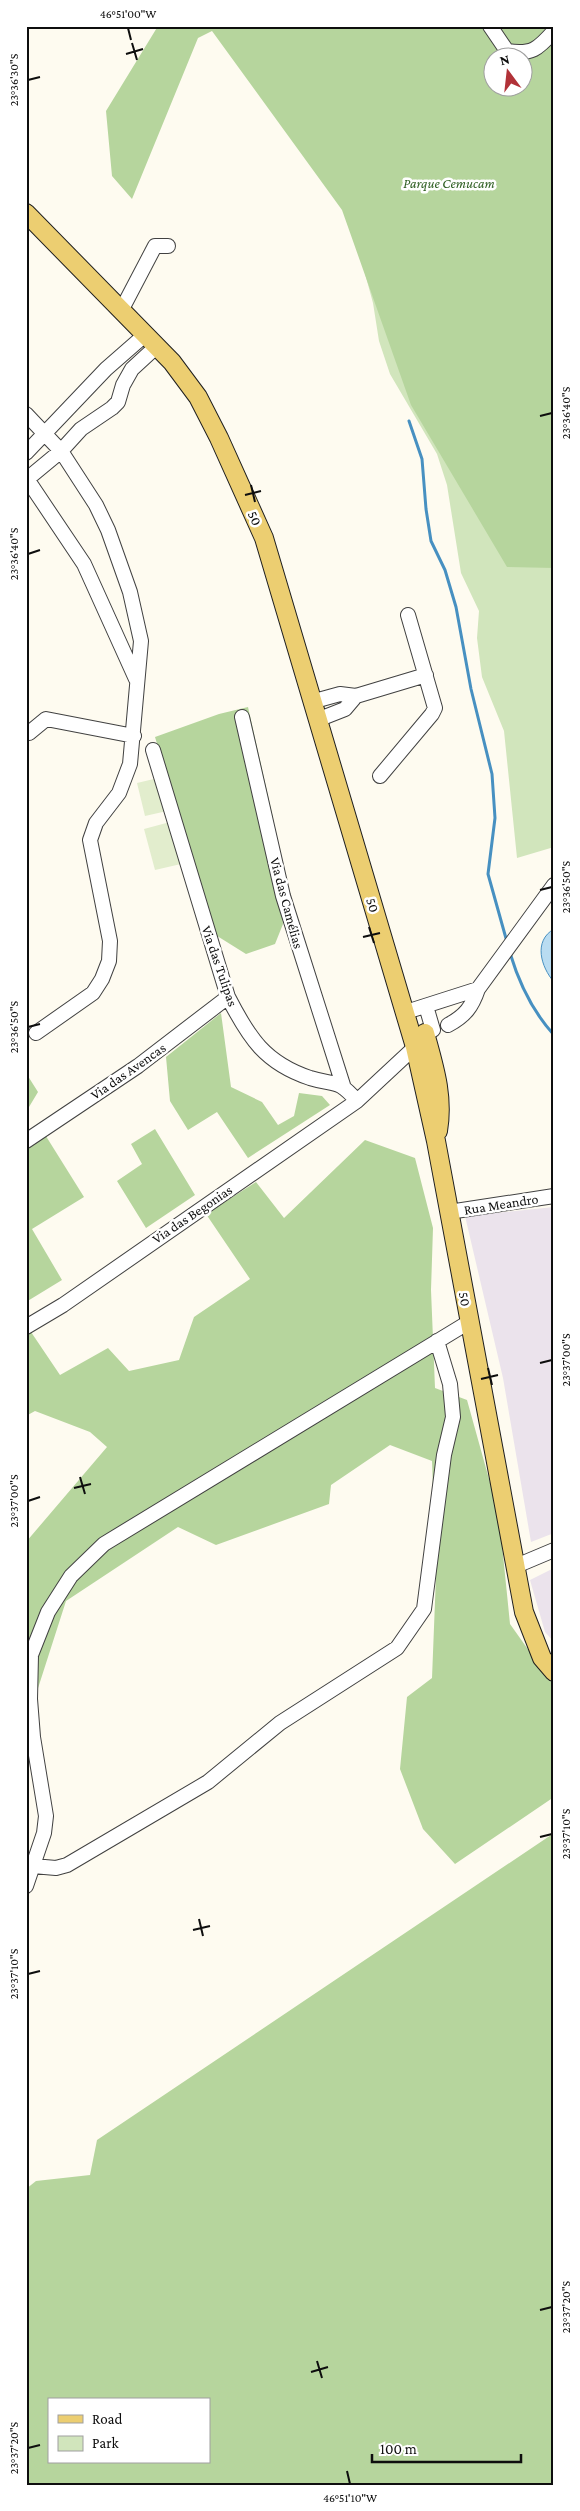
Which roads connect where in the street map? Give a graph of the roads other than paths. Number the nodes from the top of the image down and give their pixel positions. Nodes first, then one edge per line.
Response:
1 (490, 26) edge
2 (554, 31) edge
3 (26, 213) edge
4 (168, 246) dead end
5 (122, 309) junction
6 (152, 340) junction
7 (106, 369) junction
8 (123, 385) junction
9 (26, 414) edge
10 (45, 436) junction
11 (61, 451) junction
12 (26, 453) edge
13 (27, 480) edge
14 (408, 615) dead end
15 (426, 675) junction
16 (136, 678) junction
17 (356, 696) junction
18 (311, 702) junction
19 (242, 717) dead end
20 (317, 720) junction
21 (29, 733) dead end
22 (134, 736) junction
23 (152, 750) dead end
24 (380, 776) dead end
25 (554, 885) edge
26 (478, 989) junction
27 (228, 997) junction
28 (426, 1006) junction
29 (406, 1012) junction
30 (36, 1033) dead end
31 (429, 1033) junction
32 (343, 1085) junction
33 (357, 1100) junction
34 (26, 1141) edge
35 (554, 1196) edge
36 (449, 1212) junction
37 (469, 1322) junction
38 (26, 1328) edge
39 (437, 1341) junction
40 (554, 1550) edge
41 (516, 1566) junction
42 (554, 1672) edge
43 (33, 1866) junction
44 (26, 1886) edge

1 - 2 street
3 - 5 main road, 50
4 - 5 street
5 - 6 main road, 50
6 - 7 street
6 - 8 street
6 - 18 main road, 50
7 - 8 street
7 - 10 street
8 - 11 street
9 - 10 street
10 - 11 street
10 - 12 street
11 - 13 street
11 - 16 street
13 - 16 street
14 - 15 street
15 - 17 street
15 - 24 street
16 - 22 street
17 - 18 street
17 - 20 street
18 - 20 main road, 50
19 - 32 street, Via das Camélias
20 - 29 main road, 50
21 - 22 street
22 - 30 street
23 - 27 street, Via das Tulipas
25 - 26 street
26 - 28 street
26 - 31 street
27 - 32 street, Via das Tulipas
27 - 34 street, Via das Avencas
28 - 29 street
28 - 31 street
29 - 31 main road, 50
31 - 33 street
31 - 36 main road, 50
32 - 33 street
33 - 38 street, Via das Begonias
35 - 36 street, Rua Meandro
36 - 37 main road, 50
37 - 39 street
37 - 41 main road, 50
39 - 43 street
39 - 43 street
40 - 41 street
41 - 42 main road, 50
43 - 44 street

